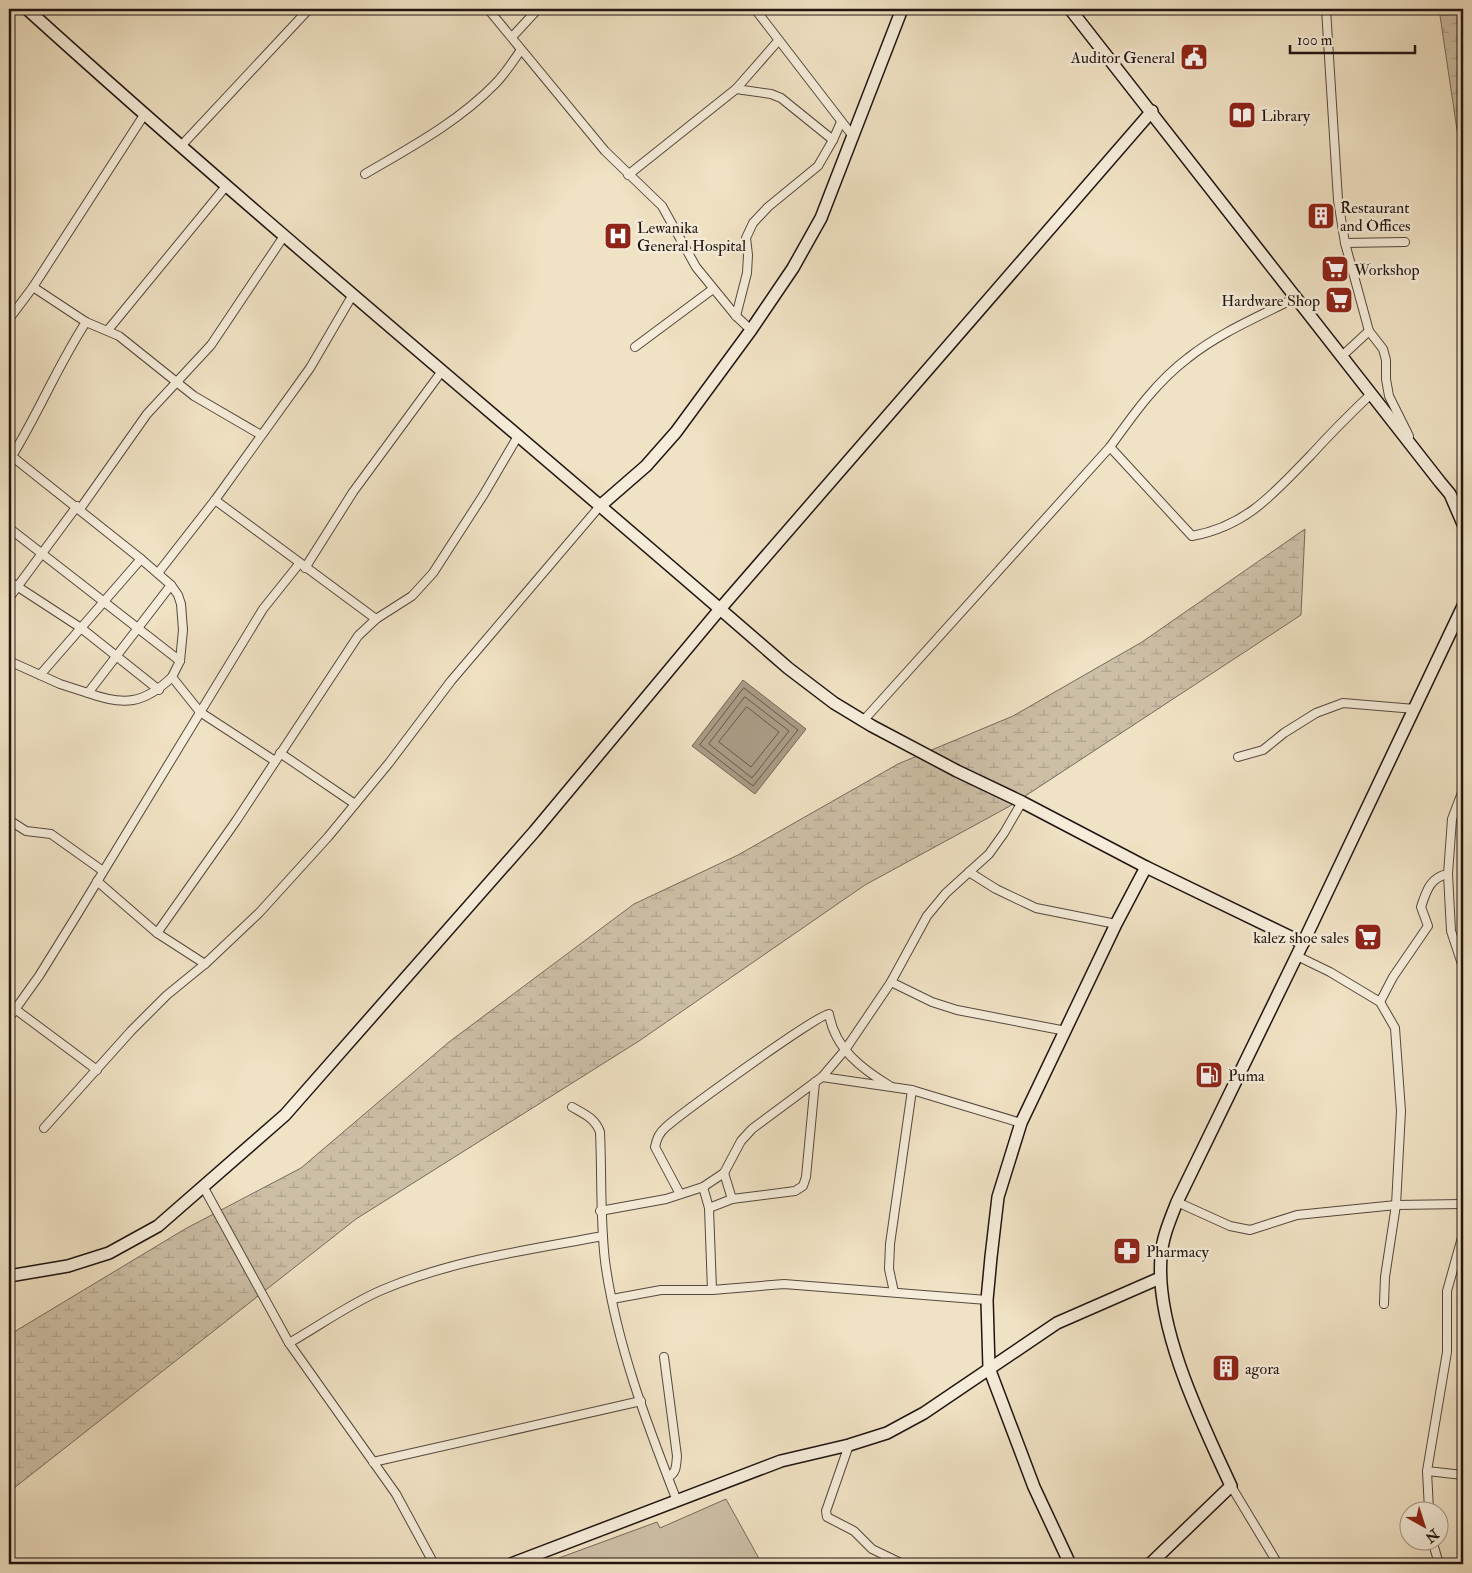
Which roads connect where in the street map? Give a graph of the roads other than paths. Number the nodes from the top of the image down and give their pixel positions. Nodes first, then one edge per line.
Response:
1 (27, 9) edge
2 (310, 9) edge
3 (488, 9) edge
4 (538, 9) edge
5 (755, 9) edge
6 (902, 9) edge
7 (1326, 9) edge
8 (1076, 11) edge
9 (512, 37) junction
10 (778, 41) junction
11 (521, 50) junction
12 (736, 89) junction
13 (1152, 111) junction
14 (144, 115) junction
15 (841, 122) junction
16 (852, 135) junction
17 (833, 140) junction
18 (180, 146) junction
19 (366, 174) dead end
20 (628, 175) junction
21 (226, 185) junction
22 (284, 236) junction
23 (1404, 242) dead end
24 (1345, 243) junction
25 (33, 287) junction
26 (713, 289) junction
27 (352, 296) junction
28 (1295, 298) junction
29 (736, 316) junction
30 (9, 319) edge
31 (86, 322) junction
32 (108, 330) junction
33 (751, 330) junction
34 (1369, 331) junction
35 (635, 347) dead end
36 (1342, 356) junction
37 (442, 371) junction
38 (177, 382) junction
39 (1371, 394) junction
40 (261, 435) junction
41 (518, 436) junction
42 (1110, 447) junction
43 (1415, 450) junction
44 (10, 455) edge
45 (215, 500) junction
46 (600, 506) junction
47 (79, 508) junction
48 (1463, 524) edge
49 (9, 528) edge
50 (42, 552) junction
51 (141, 559) junction
52 (302, 566) junction
53 (158, 573) junction
54 (9, 580) edge
55 (171, 585) junction
56 (18, 587) junction
57 (9, 598) edge
58 (105, 601) junction
59 (1463, 606) edge
60 (720, 609) junction
61 (376, 619) junction
62 (1460, 620) edge
63 (81, 628) junction
64 (139, 628) junction
65 (117, 657) junction
66 (9, 660) edge
67 (180, 661) junction
68 (40, 675) junction
69 (172, 677) junction
70 (159, 690) junction
71 (88, 693) junction
72 (1415, 709) junction
73 (200, 712) junction
74 (863, 721) junction
75 (280, 753) junction
76 (1238, 757) dead end
77 (275, 761) junction
78 (1463, 790) edge
79 (1022, 802) junction
80 (356, 804) junction
81 (9, 820) edge
82 (1146, 867) junction
83 (103, 871) junction
84 (969, 872) junction
85 (1448, 874) junction
86 (97, 881) junction
87 (1116, 924) junction
88 (157, 933) junction
89 (1304, 944) junction
90 (1297, 956) junction
91 (205, 964) junction
92 (1463, 967) edge
93 (890, 982) junction
94 (1380, 1002) junction
95 (15, 1009) junction
96 (9, 1018) edge
97 (1066, 1031) junction
98 (845, 1050) junction
99 (97, 1070) junction
100 (822, 1077) junction
101 (815, 1082) junction
102 (890, 1086) junction
103 (912, 1090) junction
104 (572, 1107) dead end
105 (1021, 1123) junction
106 (44, 1128) dead end
107 (724, 1173) junction
108 (703, 1187) junction
109 (204, 1188) junction
110 (680, 1194) junction
111 (732, 1199) junction
112 (1177, 1202) junction
113 (1463, 1204) edge
114 (1396, 1205) junction
115 (709, 1208) junction
116 (600, 1211) junction
117 (1463, 1234) edge
118 (603, 1236) junction
119 (9, 1276) edge
120 (1160, 1278) junction
121 (712, 1290) junction
122 (894, 1292) junction
123 (612, 1299) junction
124 (987, 1300) junction
125 (1384, 1304) dead end
126 (289, 1343) junction
127 (664, 1357) dead end
128 (989, 1368) junction
129 (641, 1401) junction
130 (849, 1445) junction
131 (373, 1462) junction
132 (1427, 1470) junction
133 (1463, 1475) edge
134 (668, 1477) junction
135 (1232, 1486) junction
136 (1428, 1500) edge
137 (677, 1501) junction
138 (1435, 1550) edge
139 (434, 1564) edge
140 (511, 1564) edge
141 (903, 1564) edge
142 (1070, 1564) edge
143 (1150, 1564) edge
144 (1278, 1564) edge
145 (1440, 1564) edge

1 - 14 street
2 - 18 street
3 - 9 street
4 - 9 street
5 - 10 street
6 - 16 street
7 - 24 street
8 - 13 street
9 - 11 street
10 - 12 street
10 - 15 street
11 - 19 street
11 - 20 street
12 - 17 street
12 - 20 street
13 - 28 street
13 - 60 street
14 - 18 street
14 - 25 street
15 - 16 street
15 - 17 street
16 - 33 street
17 - 29 street
18 - 21 street
20 - 26 street
21 - 22 street
21 - 32 street
22 - 27 street
22 - 38 street
23 - 24 street
24 - 34 street
25 - 30 street
25 - 31 street
26 - 29 street
26 - 35 street
27 - 37 street
27 - 40 street
28 - 36 street
28 - 42 street
29 - 33 street
31 - 32 street
31 - 44 street
32 - 38 street
33 - 46 street
34 - 36 street
34 - 43 street
36 - 39 street
37 - 41 street
37 - 52 street
38 - 40 street
38 - 47 street
39 - 42 street
39 - 43 street
40 - 45 street
41 - 46 street
41 - 61 street
42 - 74 street
43 - 48 street
44 - 47 street
45 - 52 street
45 - 53 street
46 - 60 street
46 - 80 street
47 - 50 street
47 - 51 street
49 - 50 street
50 - 56 street
50 - 58 street
51 - 53 street
51 - 58 street
52 - 61 street
52 - 73 street
53 - 55 street
54 - 56 street
55 - 64 street
55 - 67 street
56 - 57 street
56 - 63 street
58 - 63 street
58 - 64 street
59 - 62 street
60 - 74 street
60 - 109 street
61 - 75 street
62 - 72 street
63 - 65 street
63 - 68 street
64 - 65 street
64 - 67 street
65 - 70 street
65 - 71 street
66 - 68 street
67 - 69 street
68 - 71 street
69 - 70 street
69 - 73 street
70 - 71 street
72 - 76 street
72 - 89 street
73 - 77 street
73 - 83 street
74 - 79 street
75 - 77 street
75 - 80 street
77 - 88 street
78 - 85 street
79 - 82 street
79 - 84 street
80 - 91 street
81 - 83 street
82 - 87 street
82 - 89 street
83 - 86 street
84 - 87 street
84 - 93 street
85 - 92 street
85 - 94 street
86 - 88 street
86 - 95 street
87 - 97 street
88 - 91 street
89 - 90 street
90 - 94 street
90 - 112 street
91 - 99 street
93 - 97 street
93 - 98 street
94 - 114 street
95 - 96 street
95 - 99 street
97 - 105 street
98 - 100 street
98 - 102 street
98 - 110 street
99 - 106 street
100 - 101 street
100 - 102 street
101 - 107 street
101 - 111 street
102 - 103 street
103 - 105 street
103 - 122 street
104 - 116 street
105 - 124 street
107 - 108 street
107 - 111 street
108 - 110 street
108 - 115 street
109 - 119 street
109 - 126 street
110 - 116 street
111 - 115 street
112 - 114 street
112 - 120 street
113 - 114 street
114 - 125 street
115 - 121 street
116 - 118 street
117 - 132 street
118 - 123 street
118 - 126 street
120 - 128 street
120 - 135 street
121 - 122 street
121 - 123 street
122 - 124 street
123 - 129 street
124 - 128 street
126 - 131 street
127 - 134 street
128 - 130 street
128 - 142 street
129 - 131 street
129 - 134 street
130 - 137 street
130 - 141 street
131 - 139 street
132 - 133 street
132 - 136 street
134 - 137 street
135 - 143 street
135 - 144 street
137 - 140 street
138 - 145 street

